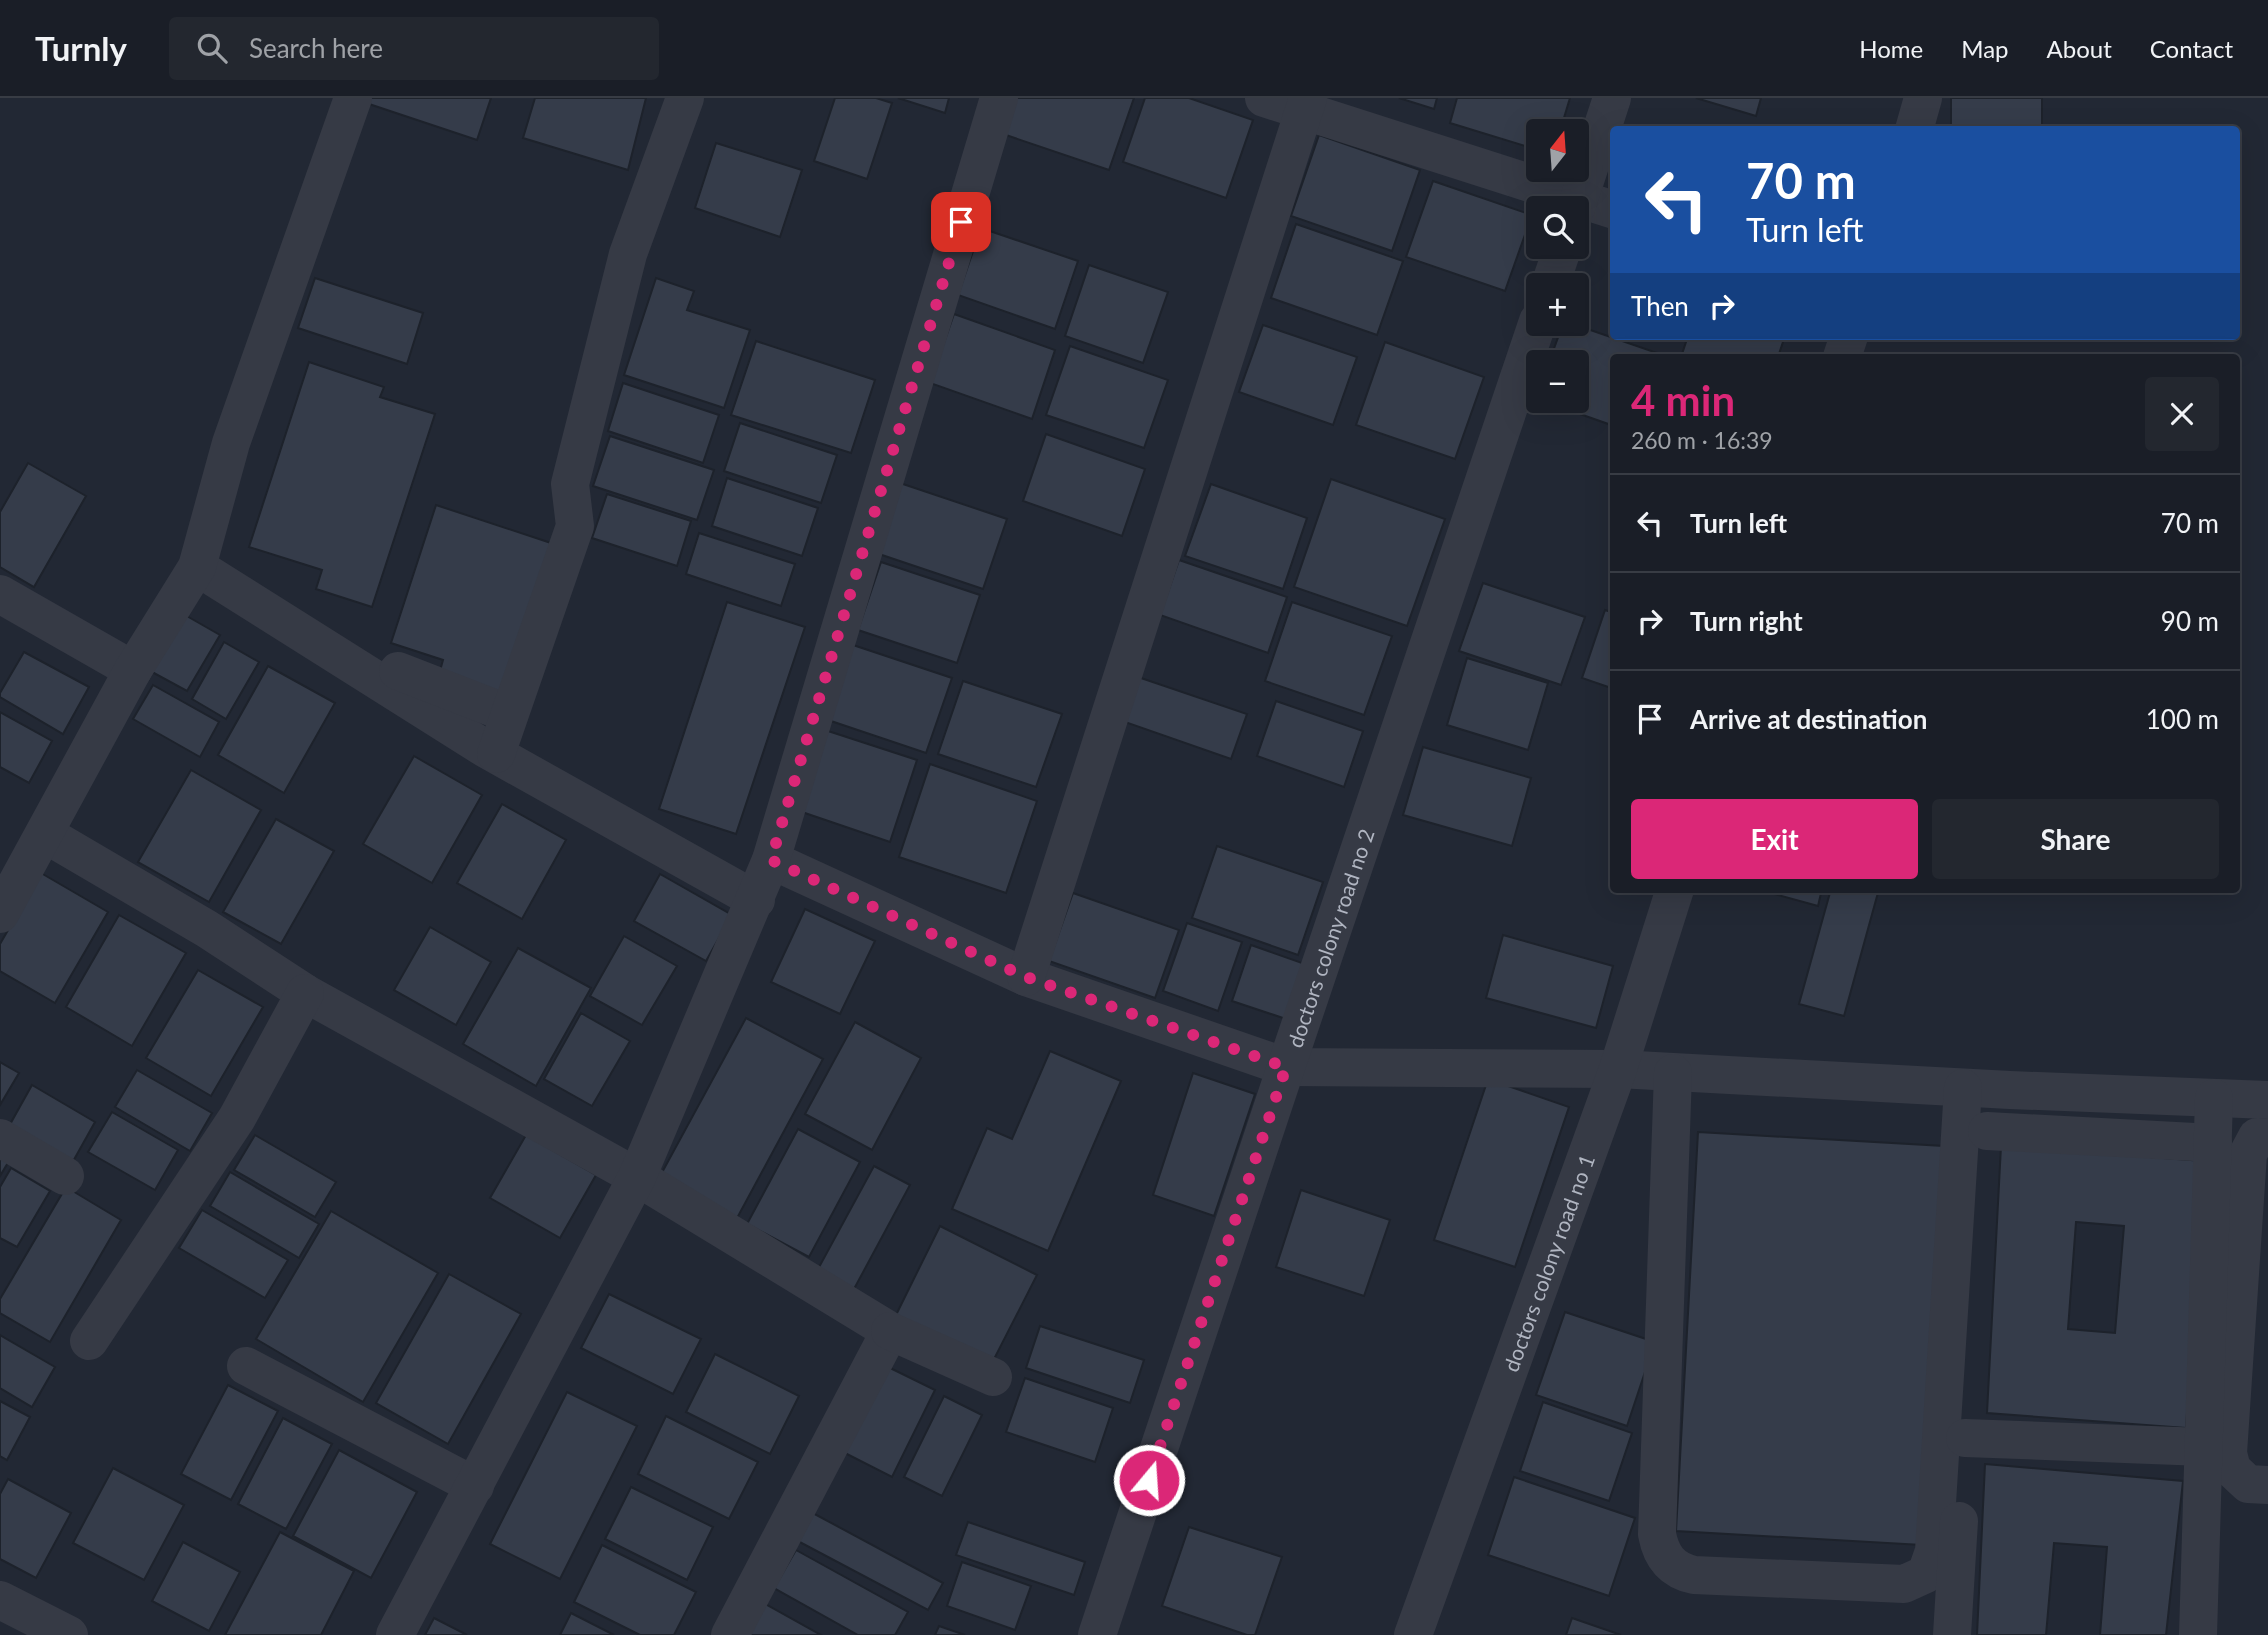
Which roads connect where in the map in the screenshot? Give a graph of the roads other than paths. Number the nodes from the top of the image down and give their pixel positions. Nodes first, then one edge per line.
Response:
1 (353, 98) edge
2 (685, 98) edge
3 (999, 98) edge
4 (1264, 98) edge
5 (1612, 98) edge
6 (1923, 98) edge
7 (1306, 104) edge
8 (1915, 126) edge
9 (1590, 206) edge
10 (1533, 336) edge
11 (197, 567) junction
12 (0, 594) edge
13 (134, 670) junction
14 (398, 671) dead end
15 (442, 704) junction
16 (509, 714) junction
17 (496, 754) junction
18 (45, 834) junction
19 (771, 860) junction
20 (1674, 893) edge
21 (755, 900) junction
22 (0, 915) edge
23 (1026, 977) junction
24 (305, 993) junction
25 (1286, 1067) junction
26 (1618, 1069) junction
27 (1673, 1073) junction
28 (1976, 1088) junction
29 (2214, 1098) junction
30 (2268, 1100) edge
31 (1987, 1131) junction
32 (0, 1138) edge
33 (2268, 1138) edge
34 (2213, 1143) junction
35 (65, 1176) dead end
36 (637, 1177) junction
37 (890, 1331) junction
38 (89, 1341) dead end
39 (246, 1366) dead end
40 (993, 1377) dead end
41 (1965, 1438) junction
42 (2204, 1447) junction
43 (2268, 1485) edge
44 (475, 1486) junction
45 (0, 1600) edge
46 (69, 1635) edge
47 (395, 1635) edge
48 (730, 1635) edge
49 (1097, 1635) edge
50 (1413, 1635) edge
51 (1952, 1635) edge
52 (2198, 1635) edge

1 - 11 street
2 - 16 street
3 - 19 street
4 - 7 street
5 - 9 street
6 - 8 street
7 - 9 street
7 - 23 street
10 - 25 street, doctors colony road no 2
11 - 13 street
11 - 15 street
12 - 13 street
13 - 18 street
14 - 15 street
15 - 16 street
15 - 17 street
16 - 17 street
17 - 21 street
18 - 22 street
18 - 24 street
19 - 21 street
19 - 23 street
20 - 26 street, doctors colony road no 1
21 - 36 street
23 - 25 street
24 - 36 street
24 - 38 street
25 - 26 street
25 - 49 street, doctors colony road no 2
26 - 27 street
26 - 50 street, doctors colony road no 1
27 - 28 street
27 - 28 street
28 - 29 street
28 - 31 street
29 - 30 street
29 - 34 street
31 - 34 street
31 - 41 street
32 - 35 street
33 - 43 street
34 - 42 street
36 - 37 street
36 - 44 street
37 - 40 street
37 - 48 street
39 - 44 street
41 - 42 street
41 - 51 street
42 - 52 street
44 - 47 street
45 - 46 street

